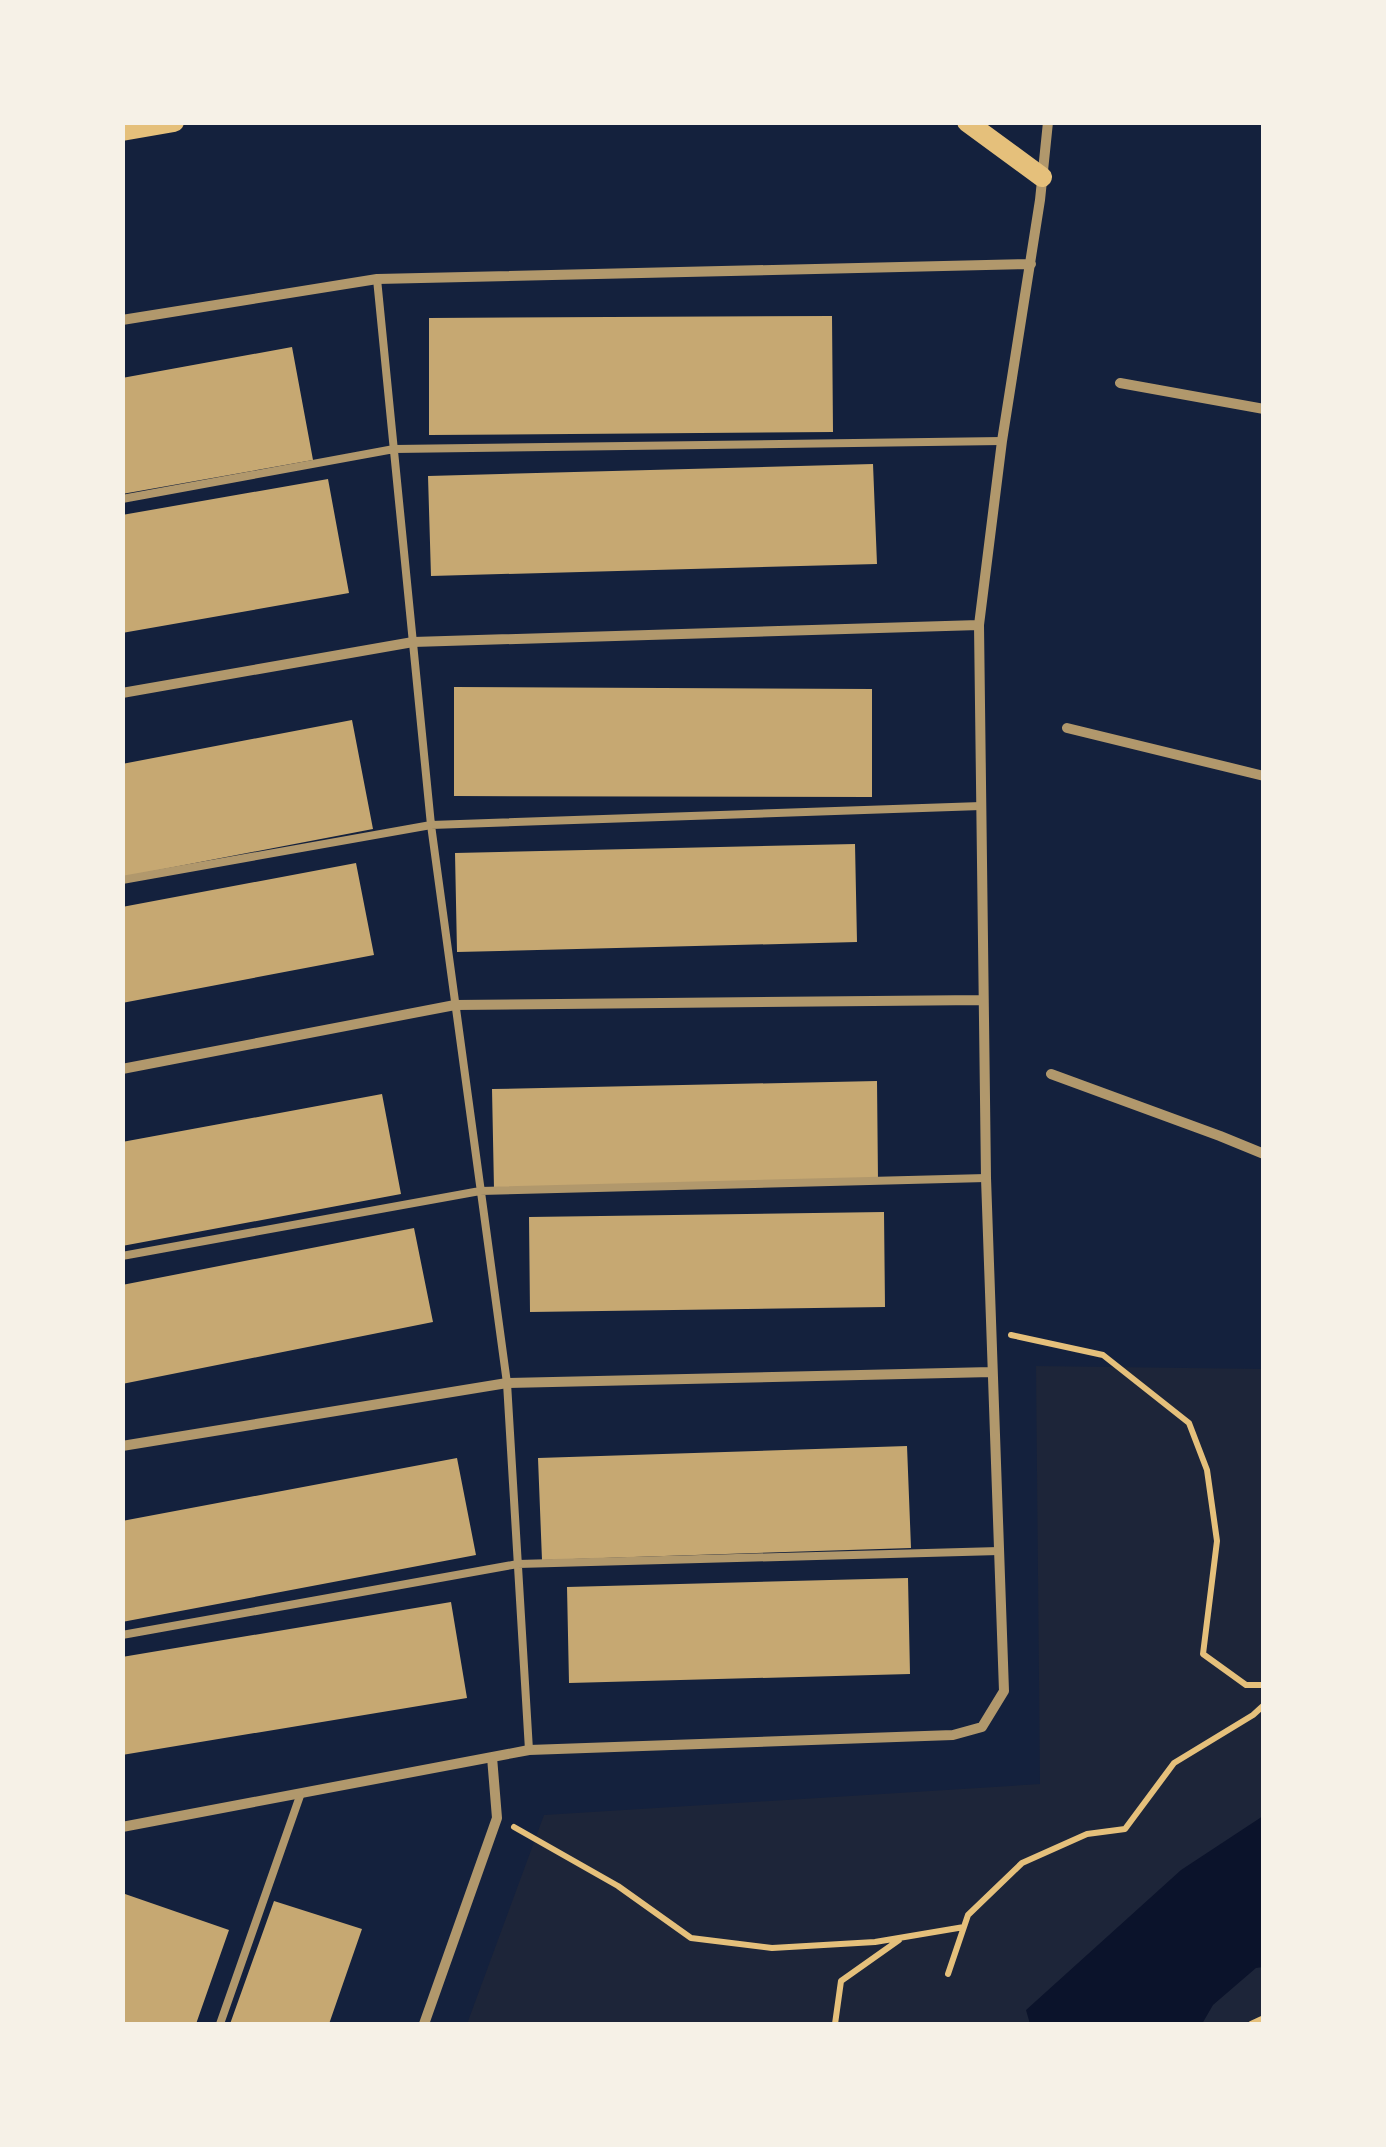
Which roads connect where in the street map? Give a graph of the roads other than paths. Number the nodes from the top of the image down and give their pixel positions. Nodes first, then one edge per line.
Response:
1 (174, 122) edge
2 (967, 122) edge
3 (1048, 122) edge
4 (122, 131) edge
5 (1042, 176) junction
6 (1032, 264) junction
7 (377, 280) junction
8 (122, 320) edge
9 (1120, 383) dead end
10 (1264, 409) edge
11 (1002, 441) junction
12 (394, 449) junction
13 (122, 499) edge
14 (979, 625) junction
15 (413, 642) junction
16 (122, 693) edge
17 (1068, 728) dead end
18 (1264, 776) edge
19 (981, 806) junction
20 (431, 825) junction
21 (122, 880) edge
22 (983, 1000) junction
23 (455, 1005) junction
24 (122, 1069) edge
25 (1051, 1074) dead end
26 (1264, 1154) edge
27 (986, 1178) junction
28 (480, 1191) junction
29 (122, 1256) edge
30 (992, 1372) junction
31 (507, 1382) junction
32 (122, 1446) edge
33 (999, 1551) junction
34 (518, 1564) junction
35 (122, 1635) edge
36 (528, 1750) junction
37 (492, 1757) junction
38 (301, 1793) junction
39 (122, 1827) edge
40 (220, 2024) edge
41 (424, 2024) edge

1 - 4 main road
2 - 5 main road
3 - 5 street
5 - 6 street
6 - 7 street
6 - 11 street
7 - 8 street
7 - 12 lane
9 - 10 street
11 - 12 lane
11 - 14 street
12 - 13 lane
12 - 15 lane
14 - 15 street
14 - 19 street
15 - 16 street
15 - 20 lane
17 - 18 street
19 - 20 lane
19 - 22 street
20 - 21 lane
20 - 23 lane
22 - 23 street
22 - 27 street
23 - 24 street
23 - 28 lane
25 - 26 street
27 - 28 lane
27 - 30 street
28 - 29 lane
28 - 31 lane
30 - 31 street
30 - 33 street
31 - 32 street
31 - 34 lane
33 - 34 lane
33 - 36 street
34 - 35 lane
34 - 36 lane
36 - 37 street
37 - 38 street
37 - 41 street
38 - 39 street
38 - 40 lane

